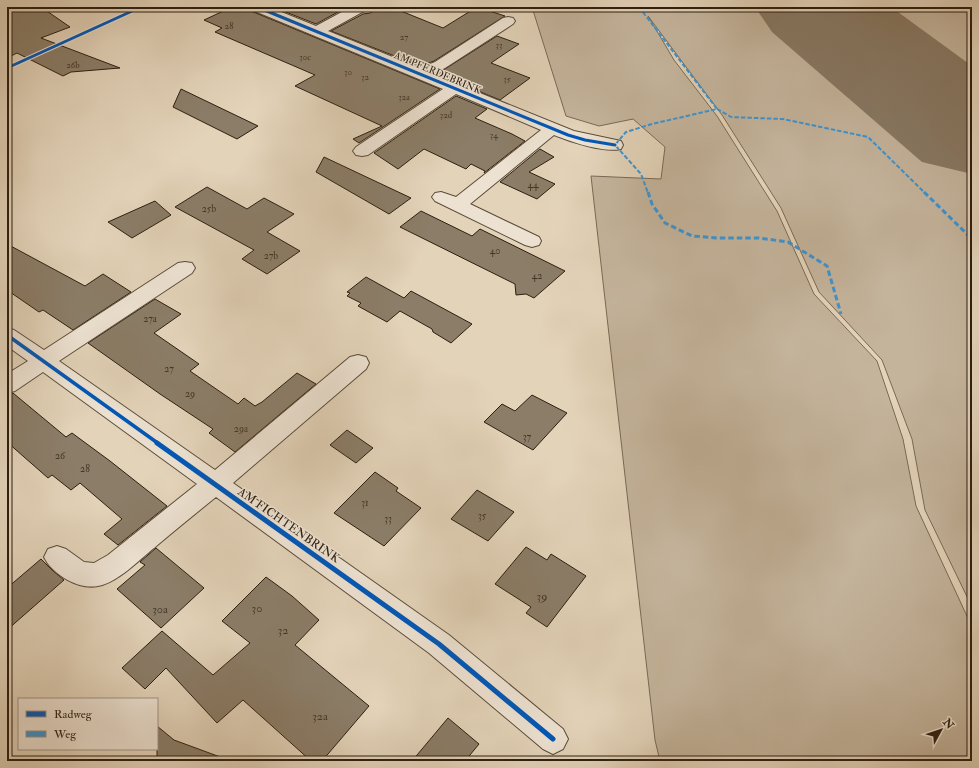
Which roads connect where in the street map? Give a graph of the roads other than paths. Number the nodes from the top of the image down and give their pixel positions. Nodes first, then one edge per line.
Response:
1 (257, 7) edge
2 (361, 7) edge
3 (508, 21) dead end
4 (317, 31) junction
5 (420, 74) junction
6 (455, 88) junction
7 (553, 128) junction
8 (615, 145) dead end
9 (362, 150) dead end
10 (532, 241) dead end
11 (185, 268) dead end
12 (7, 335) edge
13 (45, 361) junction
14 (358, 363) dead end
15 (7, 385) edge
16 (215, 484) junction
17 (58, 557) dead end
18 (553, 739) dead end

1 - 4 street, AM PFERDEBRINK
2 - 4 street
3 - 5 street
4 - 5 street, AM PFERDEBRINK
5 - 6 street, AM PFERDEBRINK
6 - 7 street, AM PFERDEBRINK
6 - 9 street
7 - 8 street, AM PFERDEBRINK
7 - 10 street
11 - 13 street
12 - 13 street, AM FICHTENBRINK
13 - 15 street
13 - 16 street, AM FICHTENBRINK
14 - 16 street
16 - 17 street
16 - 18 street, AM FICHTENBRINK

